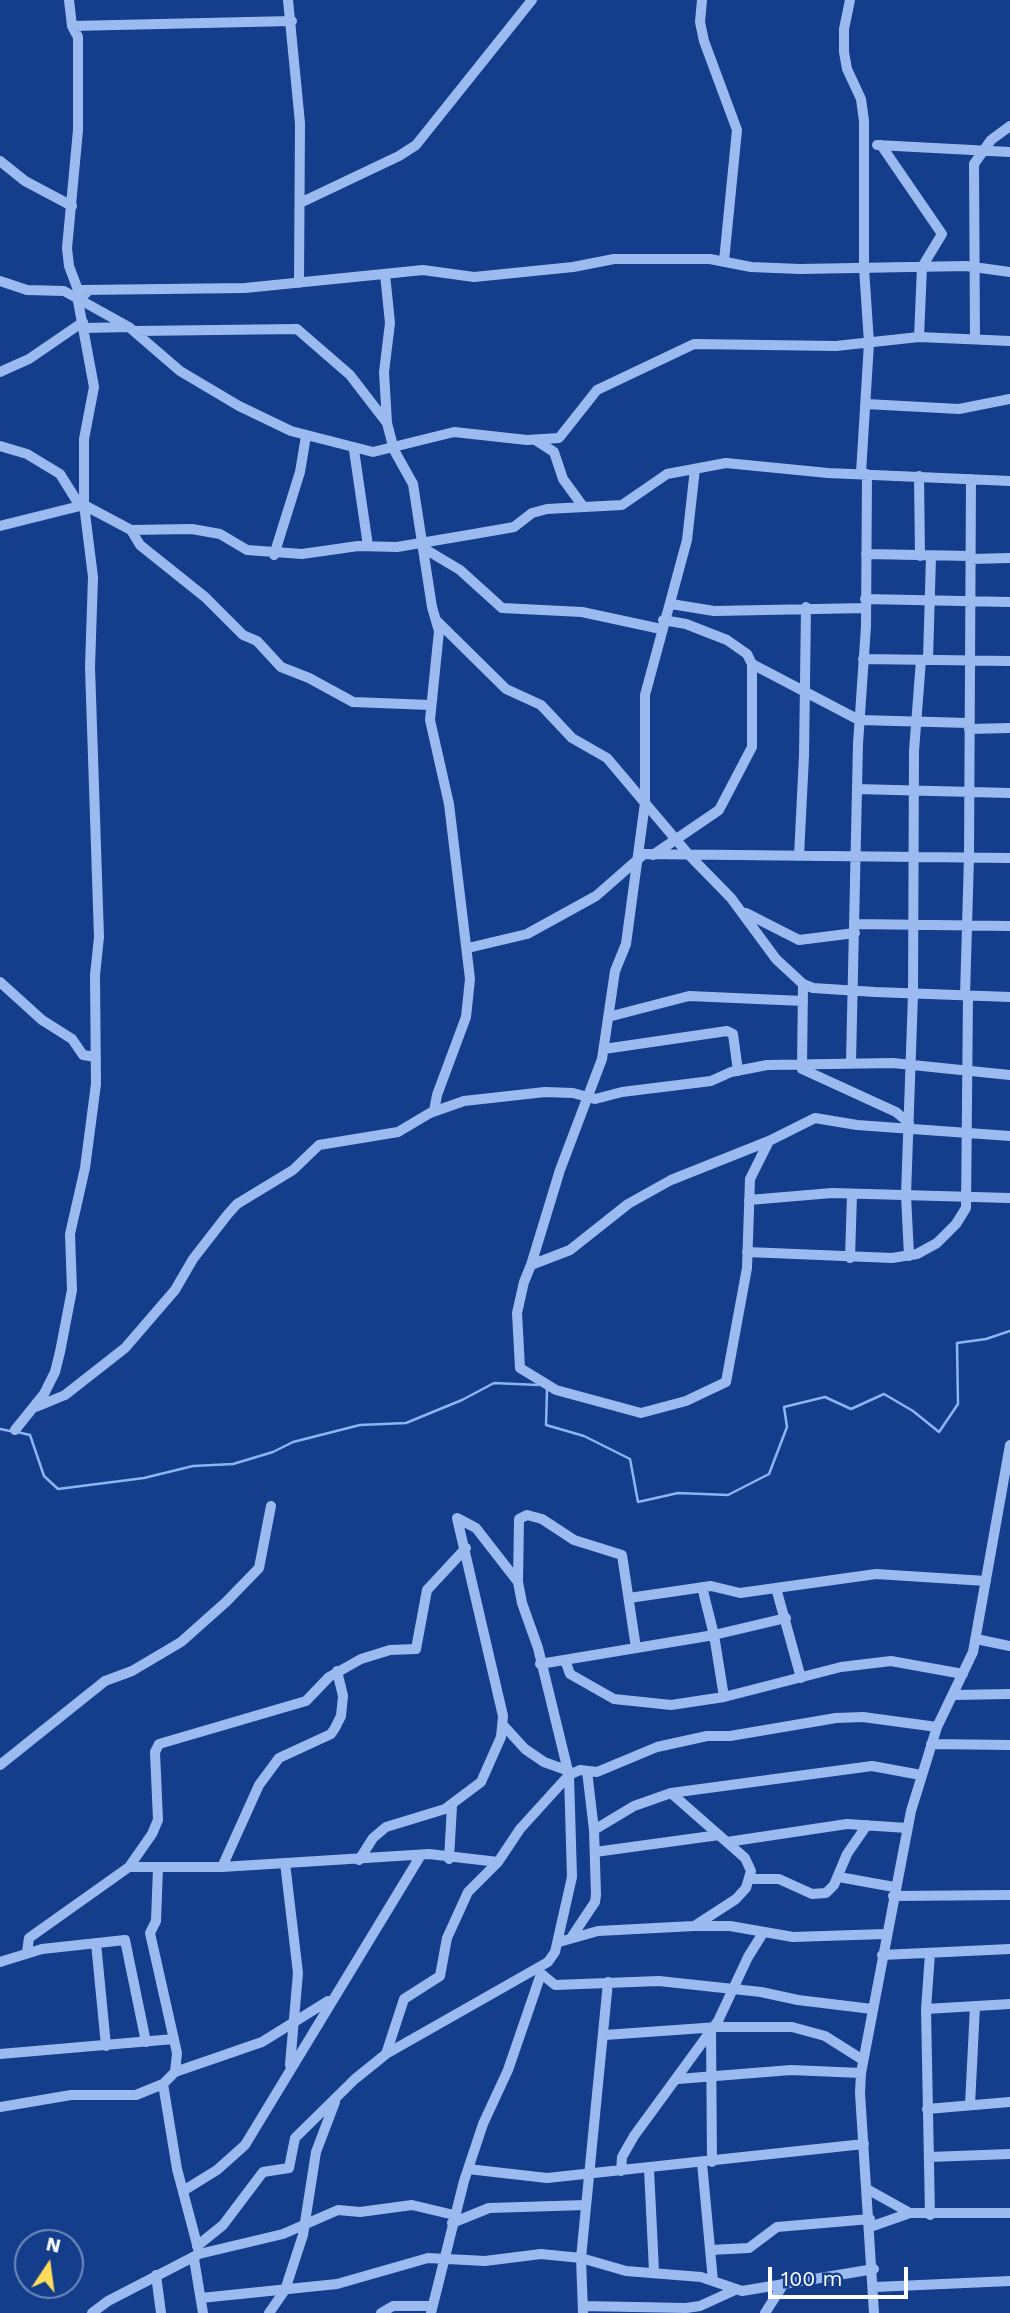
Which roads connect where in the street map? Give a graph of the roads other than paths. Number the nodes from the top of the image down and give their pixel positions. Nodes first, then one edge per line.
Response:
1 (69, 0) edge
2 (288, 0) edge
3 (532, 0) edge
4 (702, 0) edge
5 (850, 0) edge
6 (292, 21) junction
7 (72, 26) junction
8 (1010, 126) edge
9 (864, 144) junction
10 (881, 145) junction
11 (983, 150) junction
12 (1010, 152) edge
13 (0, 161) edge
14 (300, 203) junction
15 (72, 206) junction
16 (724, 261) junction
17 (922, 267) junction
18 (975, 267) junction
19 (864, 268) junction
20 (1010, 272) edge
21 (385, 274) junction
22 (0, 281) edge
23 (299, 283) junction
24 (82, 294) junction
25 (84, 325) junction
26 (132, 329) junction
27 (919, 337) junction
28 (975, 339) junction
29 (1010, 341) edge
30 (869, 343) junction
31 (0, 372) edge
32 (1010, 399) edge
33 (866, 404) junction
34 (387, 423) junction
35 (306, 436) junction
36 (536, 440) junction
37 (0, 446) edge
38 (354, 450) junction
39 (394, 450) junction
40 (695, 469) junction
41 (864, 474) junction
42 (919, 476) junction
43 (971, 479) junction
44 (1010, 481) edge
45 (82, 505) junction
46 (582, 505) junction
47 (0, 526) edge
48 (131, 530) junction
49 (424, 545) junction
50 (368, 546) junction
51 (866, 554) junction
52 (274, 555) junction
53 (926, 556) junction
54 (971, 558) junction
55 (1010, 558) edge
56 (929, 601) junction
57 (971, 601) junction
58 (1010, 602) edge
59 (671, 604) junction
60 (865, 604) junction
61 (806, 607) junction
62 (434, 618) junction
63 (662, 624) junction
64 (863, 659) junction
65 (924, 660) junction
66 (1010, 661) edge
67 (970, 662) junction
68 (752, 664) junction
69 (804, 693) junction
70 (430, 705) junction
71 (859, 720) junction
72 (916, 721) junction
73 (969, 726) junction
74 (1010, 728) edge
75 (857, 789) junction
76 (915, 791) junction
77 (969, 793) junction
78 (1010, 793) edge
79 (645, 803) junction
80 (678, 841) junction
81 (653, 855) junction
82 (689, 855) junction
83 (799, 856) junction
84 (856, 857) junction
85 (912, 857) junction
86 (969, 858) junction
87 (1010, 858) edge
88 (638, 860) junction
89 (741, 910) junction
90 (913, 924) junction
91 (966, 925) junction
92 (1010, 926) edge
93 (855, 929) junction
94 (468, 948) junction
95 (0, 982) edge
96 (803, 984) junction
97 (855, 991) junction
98 (913, 994) junction
99 (966, 996) junction
100 (1010, 997) edge
101 (803, 1001) junction
102 (608, 1017) junction
103 (604, 1049) junction
104 (96, 1057) junction
105 (802, 1063) junction
106 (851, 1063) junction
107 (908, 1064) junction
108 (738, 1071) junction
109 (966, 1071) junction
110 (1010, 1075) edge
111 (587, 1095) junction
112 (434, 1111) junction
113 (909, 1125) junction
114 (966, 1133) junction
115 (1010, 1136) edge
116 (769, 1141) junction
117 (852, 1194) junction
118 (906, 1195) junction
119 (966, 1198) junction
120 (1010, 1198) edge
121 (749, 1200) junction
122 (747, 1252) junction
123 (909, 1255) junction
124 (850, 1258) junction
125 (531, 1265) junction
126 (36, 1407) junction
127 (15, 1430) dead end
128 (1010, 1445) edge
129 (271, 1506) dead end
130 (466, 1548) junction
131 (986, 1581) junction
132 (519, 1582) junction
133 (702, 1587) junction
134 (776, 1588) junction
135 (629, 1598) junction
136 (786, 1618) junction
137 (714, 1635) junction
138 (975, 1639) junction
139 (1010, 1646) edge
140 (636, 1648) junction
141 (565, 1660) junction
142 (541, 1664) junction
143 (337, 1671) junction
144 (963, 1674) junction
145 (801, 1678) junction
146 (1010, 1694) edge
147 (953, 1695) junction
148 (724, 1697) junction
149 (504, 1726) junction
150 (937, 1727) junction
151 (931, 1744) junction
152 (1010, 1745) edge
153 (0, 1765) edge
154 (587, 1771) junction
155 (569, 1773) junction
156 (921, 1776) junction
157 (671, 1793) junction
158 (452, 1806) junction
159 (867, 1825) junction
160 (907, 1828) junction
161 (594, 1830) junction
162 (723, 1838) junction
163 (595, 1852) junction
164 (421, 1855) junction
165 (449, 1859) junction
166 (359, 1860) junction
167 (498, 1862) junction
168 (285, 1863) junction
169 (129, 1867) junction
170 (158, 1867) junction
171 (222, 1867) junction
172 (839, 1877) junction
173 (750, 1879) junction
174 (894, 1891) junction
175 (1010, 1895) edge
176 (694, 1926) junction
177 (764, 1933) junction
178 (885, 1934) junction
179 (565, 1940) junction
180 (96, 1943) junction
181 (1010, 1949) edge
182 (26, 1952) junction
183 (930, 1954) junction
184 (882, 1955) junction
185 (0, 1962) edge
186 (538, 1971) junction
187 (608, 1982) junction
188 (735, 1990) junction
189 (331, 1999) junction
190 (1010, 2004) edge
191 (975, 2006) junction
192 (872, 2009) junction
193 (926, 2009) junction
194 (292, 2023) junction
195 (711, 2029) junction
196 (605, 2035) junction
197 (174, 2039) junction
198 (146, 2042) junction
199 (106, 2046) junction
200 (0, 2054) edge
201 (386, 2054) junction
202 (863, 2060) junction
203 (290, 2068) junction
204 (175, 2072) junction
205 (861, 2073) junction
206 (711, 2074) junction
207 (678, 2079) junction
208 (163, 2084) junction
209 (336, 2099) junction
210 (1010, 2102) edge
211 (971, 2105) junction
212 (0, 2107) edge
213 (927, 2109) junction
214 (864, 2144) junction
215 (1010, 2154) edge
216 (929, 2157) junction
217 (707, 2162) junction
218 (468, 2169) junction
219 (649, 2169) junction
220 (621, 2171) junction
221 (589, 2173) junction
222 (867, 2189) junction
223 (183, 2191) junction
224 (586, 2204) junction
225 (910, 2213) junction
226 (1010, 2213) edge
227 (930, 2215) junction
228 (453, 2219) junction
229 (870, 2223) junction
230 (306, 2224) junction
231 (710, 2250) junction
232 (197, 2253) junction
233 (581, 2258) junction
234 (442, 2259) junction
235 (874, 2269) junction
236 (654, 2271) junction
237 (156, 2275) junction
238 (713, 2281) junction
239 (1010, 2281) edge
240 (785, 2282) junction
241 (875, 2287) junction
242 (285, 2290) junction
243 (735, 2290) junction
244 (201, 2298) junction
245 (102, 2309) edge
246 (431, 2309) edge
247 (583, 2309) edge
248 (85, 2313) edge
249 (161, 2313) edge
250 (203, 2313) edge
251 (269, 2313) edge
252 (380, 2313) edge
253 (765, 2313) edge
254 (874, 2313) edge

1 - 7 street
2 - 6 street
3 - 14 street
4 - 16 street
5 - 9 street
6 - 7 street
6 - 14 street
7 - 15 street
8 - 11 street
9 - 10 street
9 - 19 street
10 - 11 street
10 - 17 street
11 - 12 street
11 - 18 street
13 - 15 street
14 - 23 street
15 - 24 street
16 - 19 street
16 - 21 street
17 - 18 street
17 - 19 street
17 - 27 street
18 - 20 street
18 - 28 street
19 - 30 street
21 - 23 street
21 - 34 street
22 - 24 street
23 - 24 street
24 - 25 street
24 - 26 street
25 - 26 street
25 - 31 street
25 - 45 street
26 - 34 street
26 - 35 street
27 - 28 street
27 - 30 street
28 - 29 street
30 - 33 street
30 - 36 street
32 - 33 street
33 - 41 street
34 - 39 street
35 - 38 street
35 - 52 street
36 - 39 street
36 - 46 street
37 - 45 street
38 - 39 street
38 - 50 street
39 - 49 street
40 - 41 street
40 - 46 street
40 - 59 street
41 - 42 street
41 - 51 street
42 - 43 street
42 - 53 street
43 - 44 street
43 - 54 street
45 - 47 street
45 - 48 street
45 - 104 street
46 - 49 street
48 - 52 street
48 - 70 street
49 - 50 street
49 - 62 street
49 - 63 street
50 - 52 street
51 - 53 street
51 - 60 street
53 - 54 street
53 - 56 street
54 - 55 street
54 - 57 street
56 - 57 street
56 - 60 street
56 - 65 street
57 - 58 street
57 - 67 street
59 - 61 street
59 - 63 street
60 - 61 street
60 - 64 street
61 - 69 street
62 - 70 street
62 - 79 street
63 - 68 street
63 - 79 street
64 - 65 street
64 - 71 street
65 - 67 street
65 - 72 street
66 - 67 street
67 - 73 street
68 - 69 street
68 - 80 street
69 - 71 street
69 - 83 street
70 - 94 street
71 - 72 street
71 - 75 street
72 - 73 street
72 - 76 street
73 - 74 street
73 - 77 street
75 - 76 street
75 - 84 street
76 - 77 street
76 - 85 street
77 - 78 street
77 - 86 street
79 - 80 street
79 - 88 street
80 - 81 street
80 - 82 street
81 - 82 street
81 - 88 street
82 - 83 street
82 - 89 street
83 - 84 street
84 - 85 street
84 - 93 street
85 - 86 street
85 - 90 street
86 - 87 street
86 - 91 street
88 - 94 street
88 - 102 street
89 - 93 street
89 - 96 street
90 - 91 street
90 - 93 street
90 - 98 street
91 - 92 street
91 - 99 street
93 - 97 street
94 - 112 street
95 - 104 street
96 - 97 street
96 - 101 street
97 - 98 street
97 - 106 street
98 - 99 street
98 - 107 street
99 - 100 street
99 - 109 street
101 - 102 street
101 - 105 street
102 - 103 street
103 - 108 street
103 - 111 street
104 - 126 street
105 - 106 street
105 - 108 street
105 - 113 street
106 - 107 street
107 - 109 street
107 - 113 street
108 - 111 street
109 - 110 street
109 - 114 street
111 - 112 street
111 - 125 street
112 - 126 street
113 - 114 street
113 - 116 street
113 - 118 street
114 - 115 street
114 - 119 street
116 - 121 street
116 - 125 street
117 - 118 street
117 - 121 street
117 - 124 street
118 - 119 street
118 - 123 street
119 - 120 street
119 - 123 street
121 - 122 street
122 - 124 street
122 - 125 street
123 - 124 street
126 - 127 street
128 - 131 street
129 - 153 street
130 - 132 street
130 - 143 street
130 - 149 street
131 - 134 street
131 - 138 street
132 - 135 street
132 - 142 street
133 - 134 street
133 - 135 street
133 - 137 street
134 - 136 street
135 - 140 street
136 - 137 street
136 - 145 street
137 - 140 street
137 - 148 street
138 - 139 street
138 - 144 street
140 - 141 street
141 - 142 street
141 - 148 street
142 - 155 street
143 - 169 street
143 - 171 street
144 - 145 street
144 - 147 street
145 - 148 street
146 - 147 street
147 - 150 street
149 - 155 street
149 - 158 street
150 - 151 street
150 - 154 street
151 - 152 street
151 - 156 street
154 - 155 street
154 - 161 street
155 - 167 street
155 - 179 street
156 - 157 street
156 - 160 street
157 - 161 street
157 - 162 street
158 - 165 street
158 - 166 street
159 - 160 street
159 - 162 street
159 - 172 street
160 - 174 street
161 - 163 street
162 - 163 street
162 - 173 street
163 - 179 street
164 - 165 street
164 - 166 street
164 - 189 street
165 - 167 street
166 - 168 street
167 - 201 street
168 - 171 street
168 - 194 street
169 - 170 street
169 - 182 street
170 - 171 street
170 - 197 street
172 - 173 street
172 - 174 street
173 - 176 street
174 - 175 street
174 - 178 street
176 - 177 street
176 - 179 street
177 - 178 street
177 - 188 street
178 - 184 street
179 - 186 street
180 - 182 street
180 - 198 street
180 - 199 street
181 - 183 street
182 - 185 street
183 - 184 street
183 - 193 street
184 - 192 street
186 - 187 street
186 - 201 street
186 - 218 street
187 - 188 street
187 - 196 street
188 - 192 street
188 - 195 street
189 - 194 street
189 - 203 street
190 - 191 street
191 - 193 street
191 - 211 street
192 - 202 street
193 - 213 street
194 - 203 street
194 - 204 street
195 - 196 street
195 - 202 street
195 - 206 street
195 - 207 street
196 - 221 street
197 - 198 street
197 - 204 street
198 - 199 street
199 - 200 street
201 - 209 street
202 - 205 street
203 - 223 street
204 - 208 street
205 - 206 street
205 - 214 street
206 - 207 street
206 - 217 street
207 - 220 street
208 - 212 street
208 - 223 street
209 - 230 street
209 - 232 street
210 - 211 street
211 - 213 street
213 - 216 street
214 - 217 street
214 - 222 street
215 - 216 street
216 - 227 street
217 - 219 street
217 - 231 street
218 - 221 street
218 - 228 street
219 - 220 street
219 - 236 street
220 - 221 street
221 - 224 street
222 - 225 street
222 - 229 street
223 - 232 street
224 - 228 street
224 - 233 street
225 - 227 street
225 - 229 street
226 - 227 street
228 - 230 street
228 - 234 street
229 - 231 street
229 - 235 street
230 - 232 street
230 - 242 street
231 - 238 street
232 - 237 street
232 - 244 street
233 - 234 street
233 - 236 street
233 - 247 street
234 - 242 street
234 - 246 street
235 - 240 street
235 - 241 street
236 - 238 street
237 - 245 street
237 - 249 street
238 - 243 street
239 - 241 street
240 - 243 street
240 - 253 street
241 - 254 street
242 - 244 street
242 - 251 street
243 - 247 street
244 - 250 street
245 - 248 street
246 - 252 street

